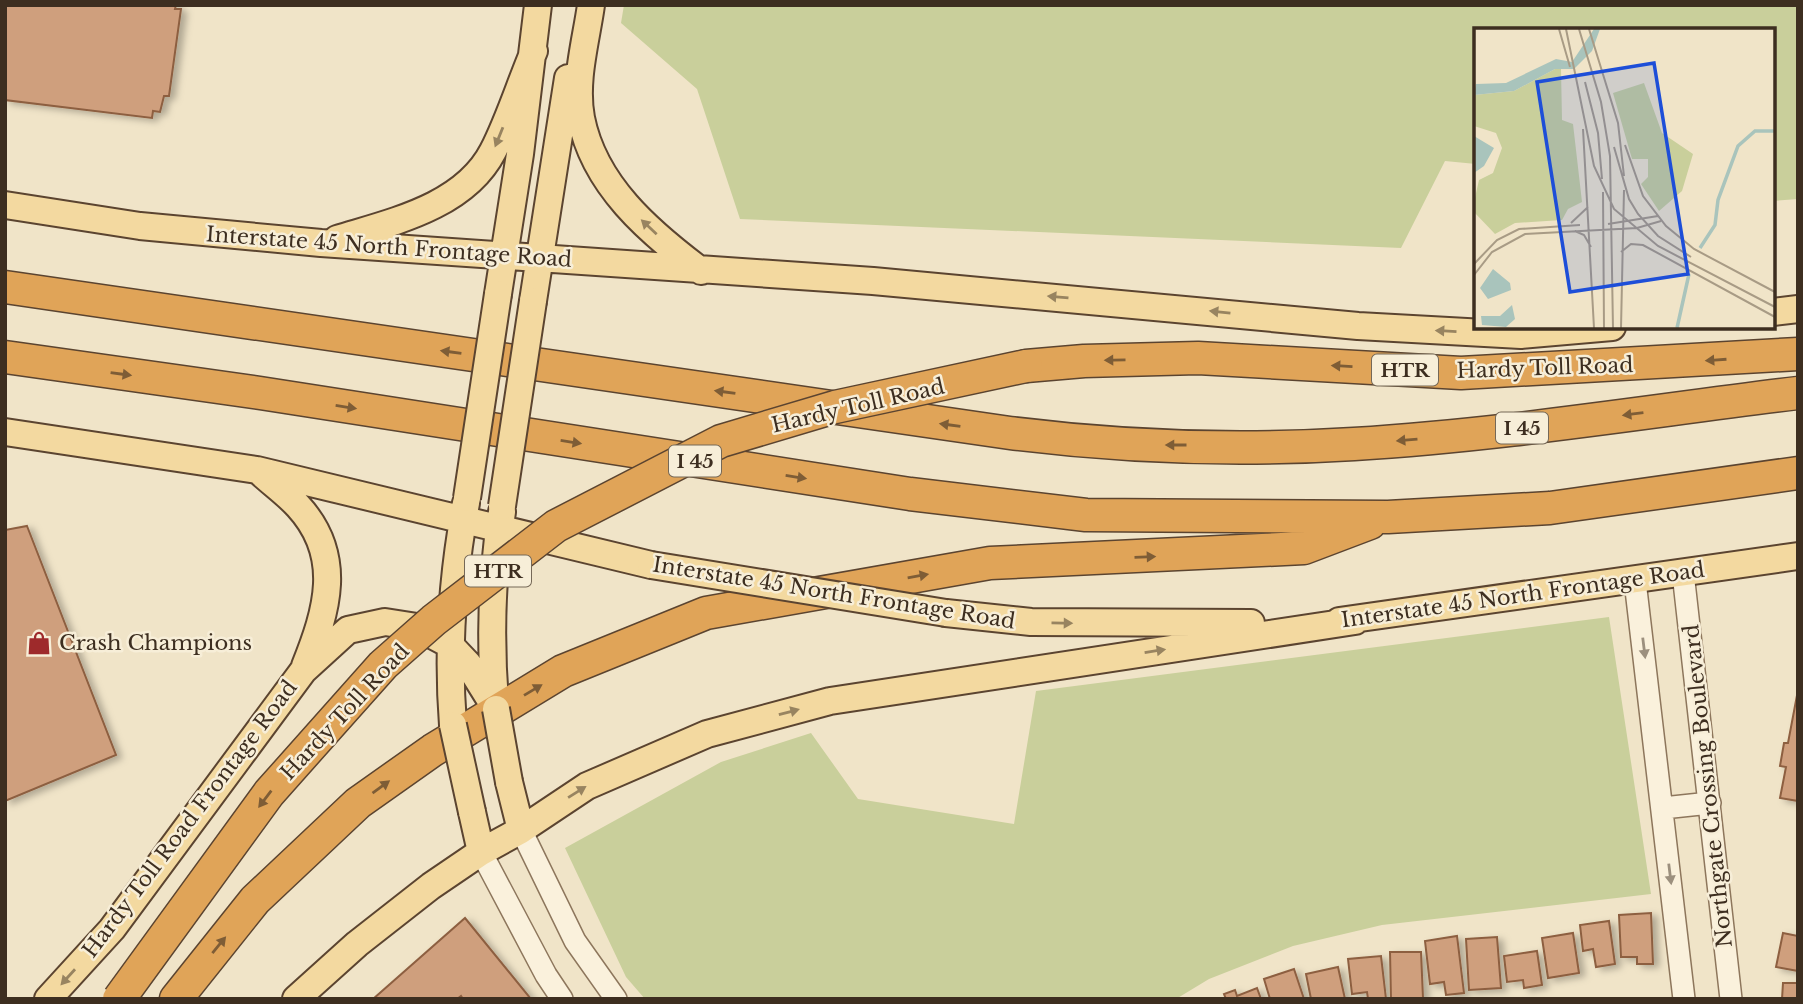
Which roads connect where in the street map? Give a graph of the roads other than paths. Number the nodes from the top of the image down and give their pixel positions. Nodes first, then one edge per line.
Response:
1 (537, 5) edge
2 (579, 5) edge
3 (591, 5) edge
4 (534, 51) junction
5 (5, 205) edge
6 (321, 243) junction
7 (504, 255) junction
8 (540, 257) junction
9 (5, 267) edge
10 (701, 271) junction
11 (5, 287) edge
12 (57, 295) junction
13 (1798, 309) edge
14 (1775, 312) edge
15 (1589, 329) edge
16 (1791, 355) edge
17 (5, 357) edge
18 (71, 367) junction
19 (5, 381) edge
20 (1798, 393) edge
21 (5, 432) edge
22 (257, 470) junction
23 (1798, 473) edge
24 (465, 509) junction
25 (1388, 517) junction
26 (501, 518) junction
27 (1798, 556) edge
28 (1683, 573) junction
29 (453, 581) junction
30 (1635, 581) junction
31 (1356, 621) junction
32 (398, 624) junction
33 (455, 656) junction
34 (303, 671) junction
35 (496, 709) junction
36 (1710, 803) junction
37 (1663, 807) junction
38 (521, 830) junction
39 (481, 852) junction
40 (48, 999) edge
41 (119, 999) edge
42 (176, 999) edge
43 (296, 999) edge
44 (562, 999) edge
45 (616, 999) edge
46 (1684, 999) edge
47 (1731, 999) edge

1 - 4 main road
2 - 8 main road
10 -> 3 main road
4 -> 6 main road
4 - 7 main road
5 - 6 main road, Interstate 45 North Frontage Road
6 - 7 main road, Interstate 45 North Frontage Road
7 - 8 main road, Interstate 45 North Frontage Road
7 - 24 main road, bridge
8 - 10 main road, Interstate 45 North Frontage Road
8 - 26 main road, bridge
9 - 12 highway
15 -> 10 main road, Interstate 45 North Frontage Road
11 - 12 highway, I 45
20 -> 12 highway, I 45
13 - 14 main road
16 -> 41 highway, Hardy Toll Road / HTR, bridge
17 - 18 highway, I 45
18 - 19 highway
18 -> 25 highway, I 45
21 - 22 main road, Interstate 45 North Frontage Road
22 - 24 main road, Interstate 45 North Frontage Road
22 - 34 main road
23 - 25 highway, I 45
24 - 26 main road, Interstate 45 North Frontage Road
24 - 29 main road
42 -> 25 highway
26 -> 31 main road, Interstate 45 North Frontage Road, bridge
26 - 35 main road
27 - 28 main road, Interstate 45 North Frontage Road
28 - 30 main road, Interstate 45 North Frontage Road
28 - 36 street, Northgate Crossing Boulevard
29 - 32 main road
29 - 33 main road
30 - 31 main road, Interstate 45 North Frontage Road
30 -> 37 street
38 -> 31 main road
32 - 33 main road
32 - 34 main road
33 - 35 main road
33 - 39 main road, bridge
34 -> 40 main road, Hardy Toll Road Frontage Road
35 - 38 main road, bridge
36 - 37 street
36 - 47 street, Northgate Crossing Boulevard
37 -> 46 street
38 - 39 main road
38 - 45 street
39 - 43 main road
39 - 44 street

